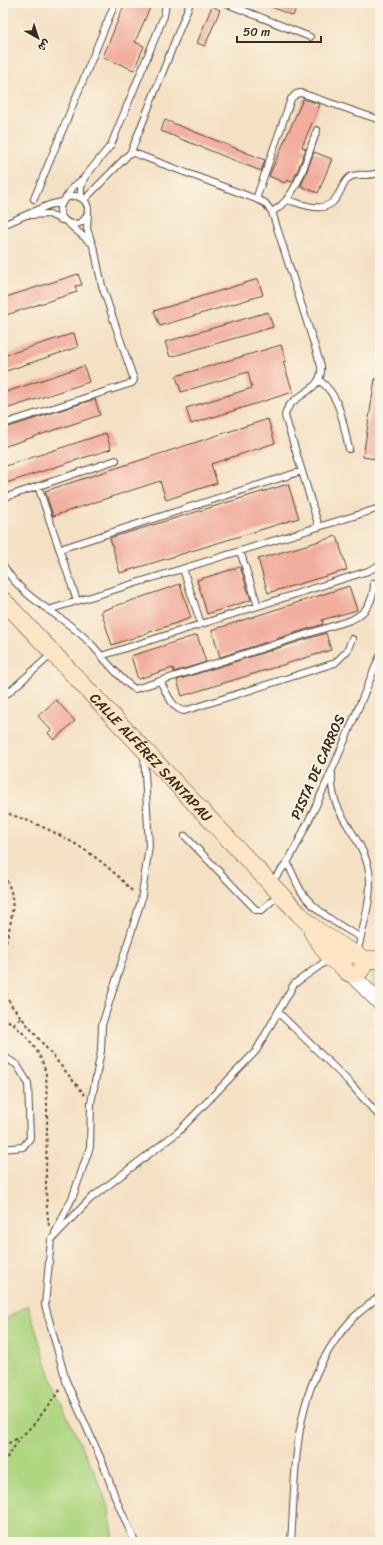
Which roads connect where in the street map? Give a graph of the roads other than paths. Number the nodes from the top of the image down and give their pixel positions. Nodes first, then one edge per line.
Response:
1 (115, 3) edge
2 (166, 3) edge
3 (190, 3) edge
4 (225, 3) edge
5 (310, 37) dead end
6 (380, 120) edge
7 (317, 130) dead end
8 (131, 152) junction
9 (380, 172) edge
10 (84, 178) junction
11 (34, 199) dead end
12 (82, 199) junction
13 (256, 199) junction
14 (63, 200) junction
15 (288, 200) junction
16 (272, 212) junction
17 (88, 213) junction
18 (25, 216) junction
19 (64, 221) junction
20 (3, 225) edge
21 (92, 244) junction
22 (319, 380) junction
23 (3, 424) edge
24 (349, 449) dead end
25 (116, 460) dead end
26 (302, 471) junction
27 (38, 486) junction
28 (3, 498) edge
29 (380, 508) edge
30 (319, 527) junction
31 (60, 549) junction
32 (240, 551) junction
33 (3, 565) edge
34 (380, 565) edge
35 (184, 569) junction
36 (374, 583) dead end
37 (3, 600) edge
38 (78, 601) junction
39 (258, 606) junction
40 (48, 610) junction
41 (201, 624) junction
42 (352, 639) dead end
43 (53, 653) junction
44 (101, 656) junction
45 (380, 656) edge
46 (160, 681) junction
47 (8, 693) dead end
48 (143, 749) junction
49 (332, 768) junction
50 (185, 836) dead end
51 (288, 862) junction
52 (274, 888) junction
53 (299, 914) junction
54 (352, 959) junction
55 (380, 960) edge
56 (378, 1001) edge
57 (278, 1012) junction
58 (3, 1056) edge
59 (380, 1117) edge
60 (3, 1149) edge
61 (51, 1240) junction
62 (380, 1296) edge
63 (135, 1542) edge
64 (291, 1542) edge

1 - 11 lane
2 - 10 lane
3 - 8 lane
4 - 5 lane
6 - 13 lane
7 - 15 lane
8 - 12 lane
8 - 13 lane
9 - 15 lane
10 - 12 lane
10 - 14 lane
12 - 14 lane
12 - 17 lane
13 - 16 lane
14 - 18 lane
14 - 19 lane
15 - 16 lane
16 - 22 lane
17 - 19 lane
17 - 21 lane
18 - 19 lane
18 - 20 lane
19 - 21 lane
21 - 23 lane
22 - 24 lane
22 - 26 lane
25 - 27 lane
26 - 30 lane
26 - 31 lane
27 - 28 lane
27 - 31 lane
29 - 30 lane
30 - 32 lane
31 - 38 lane
32 - 35 lane
32 - 39 lane
33 - 40 lane
34 - 39 lane
35 - 38 lane
35 - 41 lane
36 - 46 lane
37 - 43 main road, CALLE ALFÉREZ SANTAPAU
38 - 40 lane
39 - 41 lane
40 - 44 lane
41 - 44 lane
42 - 46 lane
43 - 47 lane
43 - 48 main road, CALLE ALFÉREZ SANTAPAU
44 - 46 lane
45 - 49 lane, PISTA DE CARROS
48 - 52 main road, CALLE ALFÉREZ SANTAPAU
48 - 61 lane
49 - 51 lane, PISTA DE CARROS
49 - 54 lane
50 - 52 lane, PISTA DE CARROS
51 - 52 lane, PISTA DE CARROS
51 - 54 lane
52 - 53 main road, CALLE ALFÉREZ SANTAPAU
53 - 54 main road, CALLE ALFÉREZ SANTAPAU
53 - 54 main road, CALLE ALFÉREZ SANTAPAU
54 - 55 main road
54 - 56 street, CALLE ALFÉREZ SANTAPAU
54 - 57 lane
57 - 59 lane
57 - 61 lane
58 - 60 lane
61 - 63 lane
62 - 64 lane

